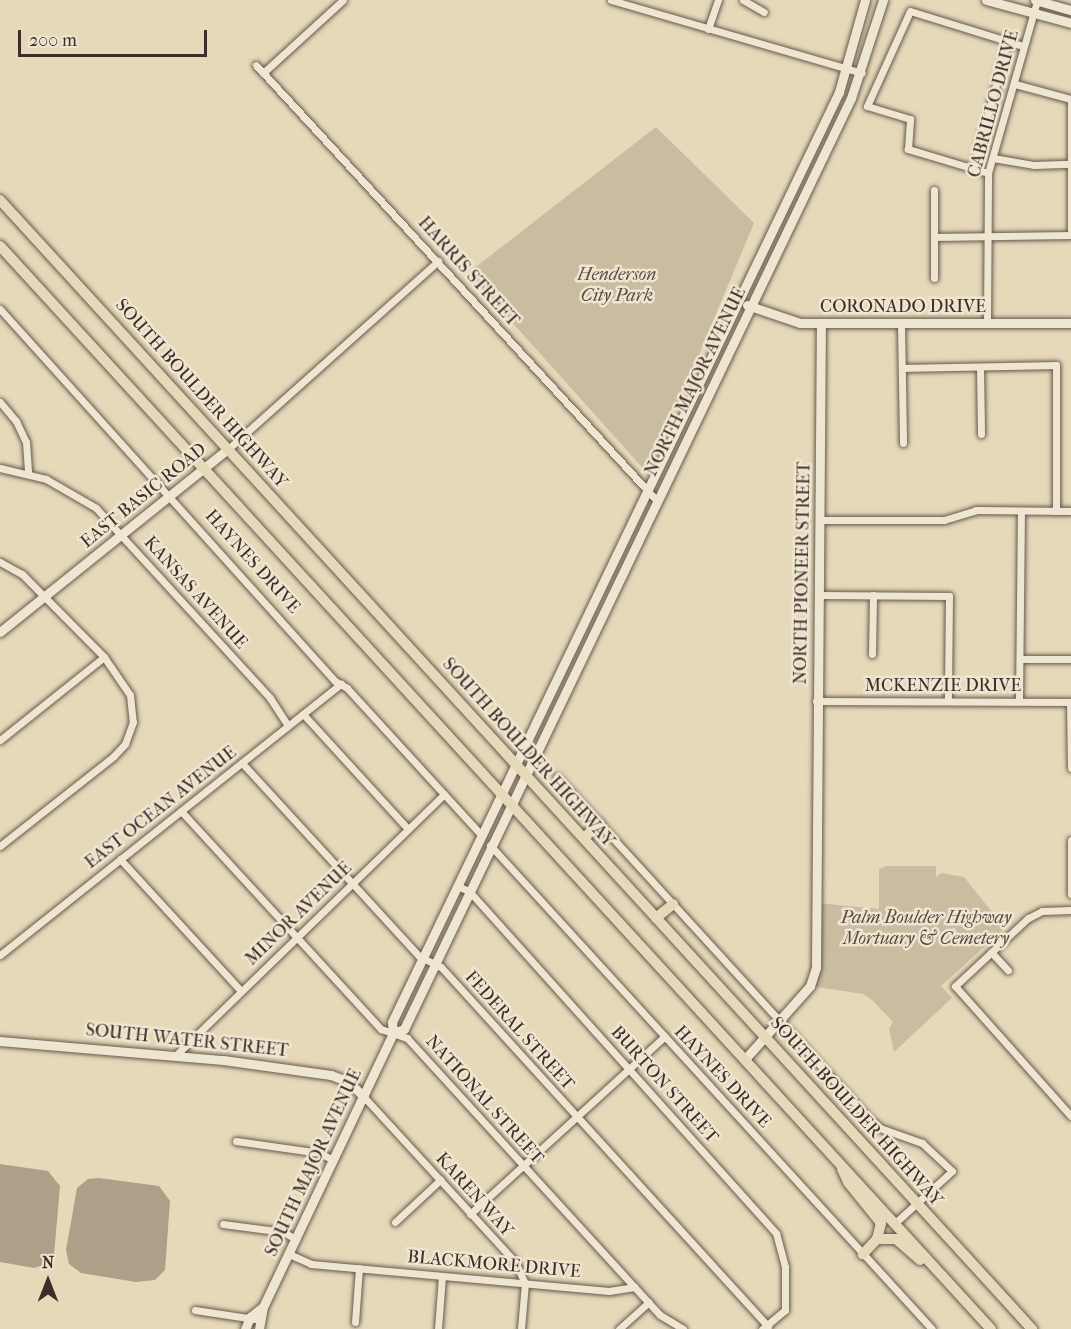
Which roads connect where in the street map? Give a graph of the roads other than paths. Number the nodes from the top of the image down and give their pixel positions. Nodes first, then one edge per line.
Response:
1 (343, 0) edge
2 (611, 0) edge
3 (718, 0) edge
4 (743, 0) edge
5 (865, 0) edge
6 (876, 0) edge
7 (884, 0) edge
8 (986, 0) edge
9 (1036, 0) edge
10 (1014, 4) edge
11 (1071, 10) edge
12 (764, 12) dead end
13 (1034, 13) junction
14 (1071, 23) edge
15 (708, 29) junction
16 (870, 40) junction
17 (1008, 41) junction
18 (1023, 46) junction
19 (256, 65) dead end
20 (848, 69) junction
21 (264, 73) junction
22 (862, 73) junction
23 (1015, 84) junction
24 (993, 158) junction
25 (1071, 164) edge
26 (973, 168) junction
27 (987, 173) junction
28 (934, 190) dead end
29 (0, 200) edge
30 (774, 229) junction
31 (1071, 230) edge
32 (1071, 235) edge
33 (784, 236) junction
34 (934, 237) junction
35 (987, 237) junction
36 (0, 246) edge
37 (438, 261) junction
38 (934, 278) dead end
39 (740, 301) junction
40 (751, 307) junction
41 (0, 309) edge
42 (821, 323) junction
43 (1071, 323) edge
44 (901, 324) junction
45 (987, 324) junction
46 (902, 368) junction
47 (980, 368) junction
48 (0, 402) edge
49 (679, 425) junction
50 (691, 431) junction
51 (981, 434) dead end
52 (903, 443) dead end
53 (228, 449) junction
54 (0, 468) edge
55 (206, 468) junction
56 (28, 474) junction
57 (647, 490) junction
58 (171, 496) junction
59 (657, 501) junction
60 (1021, 511) junction
61 (1056, 511) junction
62 (1071, 511) edge
63 (822, 520) junction
64 (122, 535) junction
65 (619, 549) junction
66 (631, 555) junction
67 (0, 562) edge
68 (821, 595) junction
69 (873, 595) junction
70 (45, 596) junction
71 (586, 617) junction
72 (598, 623) junction
73 (0, 632) edge
74 (872, 654) dead end
75 (104, 657) junction
76 (1020, 659) junction
77 (1071, 659) edge
78 (341, 684) junction
79 (948, 700) junction
80 (1019, 700) junction
81 (816, 701) junction
82 (1070, 702) edge
83 (303, 714) junction
84 (288, 726) junction
85 (0, 741) edge
86 (242, 763) junction
87 (516, 764) junction
88 (1071, 768) edge
89 (525, 774) junction
90 (556, 777) dead end
91 (502, 793) junction
92 (444, 794) junction
93 (512, 804) junction
94 (181, 811) junction
95 (599, 824) junction
96 (408, 829) junction
97 (481, 835) junction
98 (584, 838) junction
99 (1071, 840) edge
100 (490, 845) junction
101 (0, 846) edge
102 (120, 859) junction
103 (352, 883) junction
104 (457, 886) junction
105 (469, 891) junction
106 (1071, 894) edge
107 (673, 904) junction
108 (1071, 910) edge
109 (656, 918) junction
110 (297, 937) junction
111 (991, 952) junction
112 (0, 954) edge
113 (422, 958) junction
114 (434, 965) junction
115 (1008, 970) dead end
116 (241, 991) junction
117 (776, 1020) junction
118 (393, 1033) junction
119 (764, 1036) junction
120 (664, 1037) junction
121 (0, 1041) edge
122 (176, 1055) junction
123 (745, 1059) junction
124 (629, 1069) junction
125 (364, 1097) junction
126 (1071, 1116) edge
127 (576, 1118) junction
128 (236, 1141) dead end
129 (333, 1160) junction
130 (839, 1162) junction
131 (523, 1166) junction
132 (440, 1180) junction
133 (917, 1204) junction
134 (470, 1215) junction
135 (395, 1222) dead end
136 (895, 1223) junction
137 (223, 1224) dead end
138 (296, 1239) junction
139 (878, 1239) junction
140 (289, 1254) junction
141 (863, 1254) junction
142 (359, 1268) junction
143 (442, 1276) junction
144 (945, 1278) junction
145 (525, 1283) junction
146 (635, 1287) junction
147 (649, 1302) junction
148 (263, 1307) junction
149 (195, 1310) dead end
150 (250, 1317) junction
151 (355, 1322) dead end
152 (261, 1325) edge
153 (765, 1328) edge
154 (244, 1329) edge
155 (438, 1329) edge
156 (521, 1329) edge
157 (619, 1329) edge
158 (683, 1329) edge
159 (932, 1329) edge
160 (991, 1329) edge
161 (1032, 1329) edge

1 - 21 street
2 - 15 street
3 - 15 street
4 - 12 street
5 - 20 street, NORTH MAJOR AVENUE
6 - 16 street
7 - 16 street, NORTH MAJOR AVENUE
8 - 10 street
9 - 11 street
9 - 13 street, CABRILLO DRIVE
10 - 13 street
13 - 14 street
13 - 18 street, CABRILLO DRIVE
15 - 20 street
16 - 22 street, NORTH MAJOR AVENUE
17 - 18 street
17 - 26 street
17 - 26 street
18 - 23 street, CABRILLO DRIVE
19 - 21 street, HARRIS STREET
20 - 22 street
20 - 30 street, NORTH MAJOR AVENUE
21 - 37 street, HARRIS STREET
22 - 33 street, NORTH MAJOR AVENUE
23 - 24 street, CABRILLO DRIVE
23 - 25 street
24 - 25 street
24 - 27 street, CABRILLO DRIVE
25 - 31 street
26 - 27 street
27 - 35 street, CABRILLO DRIVE
28 - 34 street
29 - 53 main road, SOUTH BOULDER HIGHWAY
30 - 33 street
30 - 39 street, NORTH MAJOR AVENUE
32 - 35 street
33 - 40 street, NORTH MAJOR AVENUE
34 - 35 street
34 - 38 street
35 - 45 street, CABRILLO DRIVE
36 - 55 main road
37 - 53 street, EAST BASIC ROAD
37 - 57 street, HARRIS STREET
39 - 40 street, CORONADO DRIVE
39 - 49 street, NORTH MAJOR AVENUE
40 - 42 street, CORONADO DRIVE
40 - 50 street, NORTH MAJOR AVENUE
41 - 58 street, HAYNES DRIVE
42 - 44 street, CORONADO DRIVE
42 - 63 street, NORTH PIONEER STREET
43 - 45 street, CORONADO DRIVE
44 - 45 street, CORONADO DRIVE
44 - 46 street
46 - 47 street
46 - 52 street
47 - 51 street
47 - 61 street
48 - 56 street
49 - 50 street
49 - 57 street, NORTH MAJOR AVENUE
50 - 59 street, NORTH MAJOR AVENUE
53 - 55 street, EAST BASIC ROAD
53 - 87 main road, SOUTH BOULDER HIGHWAY
54 - 56 street, KANSAS AVENUE
55 - 58 street, EAST BASIC ROAD
55 - 91 main road
56 - 64 street, KANSAS AVENUE
57 - 59 street, HARRIS STREET
57 - 65 street, NORTH MAJOR AVENUE
58 - 64 street, EAST BASIC ROAD
58 - 78 street, HAYNES DRIVE
59 - 66 street, NORTH MAJOR AVENUE
60 - 61 street
60 - 63 street
60 - 76 street
61 - 62 street
63 - 68 street, NORTH PIONEER STREET
64 - 70 street, EAST BASIC ROAD
64 - 84 street, KANSAS AVENUE
65 - 66 street
65 - 71 street, NORTH MAJOR AVENUE
66 - 72 street, NORTH MAJOR AVENUE
67 - 70 street
68 - 69 street
68 - 81 street, NORTH PIONEER STREET
69 - 74 street
69 - 79 street
70 - 73 street, EAST BASIC ROAD
70 - 75 street
71 - 72 street
71 - 87 street, NORTH MAJOR AVENUE
72 - 89 street, NORTH MAJOR AVENUE
75 - 85 street
75 - 101 street
76 - 77 street
76 - 80 street
78 - 83 street, EAST OCEAN AVENUE
78 - 92 street, HAYNES DRIVE
79 - 80 street, MCKENZIE DRIVE
79 - 81 street, MCKENZIE DRIVE
80 - 82 street, MCKENZIE DRIVE
81 - 117 street, NORTH PIONEER STREET
82 - 88 street
83 - 84 street, EAST OCEAN AVENUE
83 - 96 street
84 - 86 street, EAST OCEAN AVENUE
86 - 94 street, EAST OCEAN AVENUE
86 - 103 street, FEDERAL STREET
87 - 89 main road, SOUTH BOULDER HIGHWAY
87 - 91 street, SOUTH MAJOR AVENUE
89 - 93 street, SOUTH MAJOR AVENUE
89 - 98 main road, SOUTH BOULDER HIGHWAY
90 - 95 street
91 - 93 main road
91 - 97 street, SOUTH MAJOR AVENUE
92 - 96 street, MINOR AVENUE
92 - 97 street, HAYNES DRIVE
93 - 100 street, SOUTH MAJOR AVENUE
93 - 123 main road
94 - 102 street, EAST OCEAN AVENUE
94 - 110 street, NATIONAL STREET
95 - 98 main road
95 - 107 street
96 - 103 street, MINOR AVENUE
97 - 104 street, SOUTH MAJOR AVENUE
98 - 109 main road, SOUTH BOULDER HIGHWAY
99 - 106 street
100 - 105 street, SOUTH MAJOR AVENUE
100 - 120 street, HAYNES DRIVE
102 - 112 street, EAST OCEAN AVENUE
102 - 116 street
103 - 110 street, MINOR AVENUE
103 - 113 street, FEDERAL STREET
104 - 105 street, BURTON STREET
104 - 113 street, SOUTH MAJOR AVENUE
105 - 114 street, SOUTH MAJOR AVENUE
105 - 124 street, BURTON STREET
107 - 109 main road
107 - 117 street
108 - 111 street
109 - 119 main road, SOUTH BOULDER HIGHWAY
110 - 116 street, MINOR AVENUE
110 - 118 street, NATIONAL STREET
111 - 115 street
111 - 126 street
113 - 114 street, FEDERAL STREET
113 - 118 street, SOUTH MAJOR AVENUE
114 - 118 street, SOUTH MAJOR AVENUE
114 - 127 street, FEDERAL STREET
116 - 122 street, MINOR AVENUE
117 - 119 street, NORTH PIONEER STREET
117 - 133 street
118 - 125 street, SOUTH MAJOR AVENUE
118 - 131 street, NATIONAL STREET
119 - 123 street, NORTH PIONEER STREET
119 - 133 main road, SOUTH BOULDER HIGHWAY
120 - 124 street
120 - 141 street, HAYNES DRIVE
121 - 122 street, SOUTH WATER STREET
122 - 125 street, SOUTH WATER STREET
123 - 130 main road
124 - 127 street
124 - 153 street, BURTON STREET
125 - 129 street, SOUTH MAJOR AVENUE
125 - 132 street, KAREN WAY
127 - 131 street
127 - 153 street, FEDERAL STREET
128 - 129 street
129 - 138 street, SOUTH MAJOR AVENUE
130 - 136 main road
130 - 139 main road
131 - 134 street
131 - 146 street, NATIONAL STREET
132 - 134 street, KAREN WAY
132 - 135 street
133 - 136 street
133 - 161 main road, SOUTH BOULDER HIGHWAY
134 - 145 street, KAREN WAY
136 - 144 main road
137 - 138 street
138 - 140 street, SOUTH MAJOR AVENUE
139 - 141 main road
139 - 144 main road
140 - 142 street, BLACKMORE DRIVE
140 - 148 street, SOUTH MAJOR AVENUE
141 - 159 street, HAYNES DRIVE
142 - 143 street, BLACKMORE DRIVE
142 - 151 street
143 - 145 street, BLACKMORE DRIVE
143 - 155 street
144 - 160 main road
145 - 146 street, BLACKMORE DRIVE
145 - 156 street
146 - 147 street
147 - 157 street
147 - 158 street
148 - 150 street, SOUTH MAJOR AVENUE
148 - 152 street, SOUTH MAJOR AVENUE
149 - 150 street
150 - 152 street
150 - 154 street, SOUTH MAJOR AVENUE

